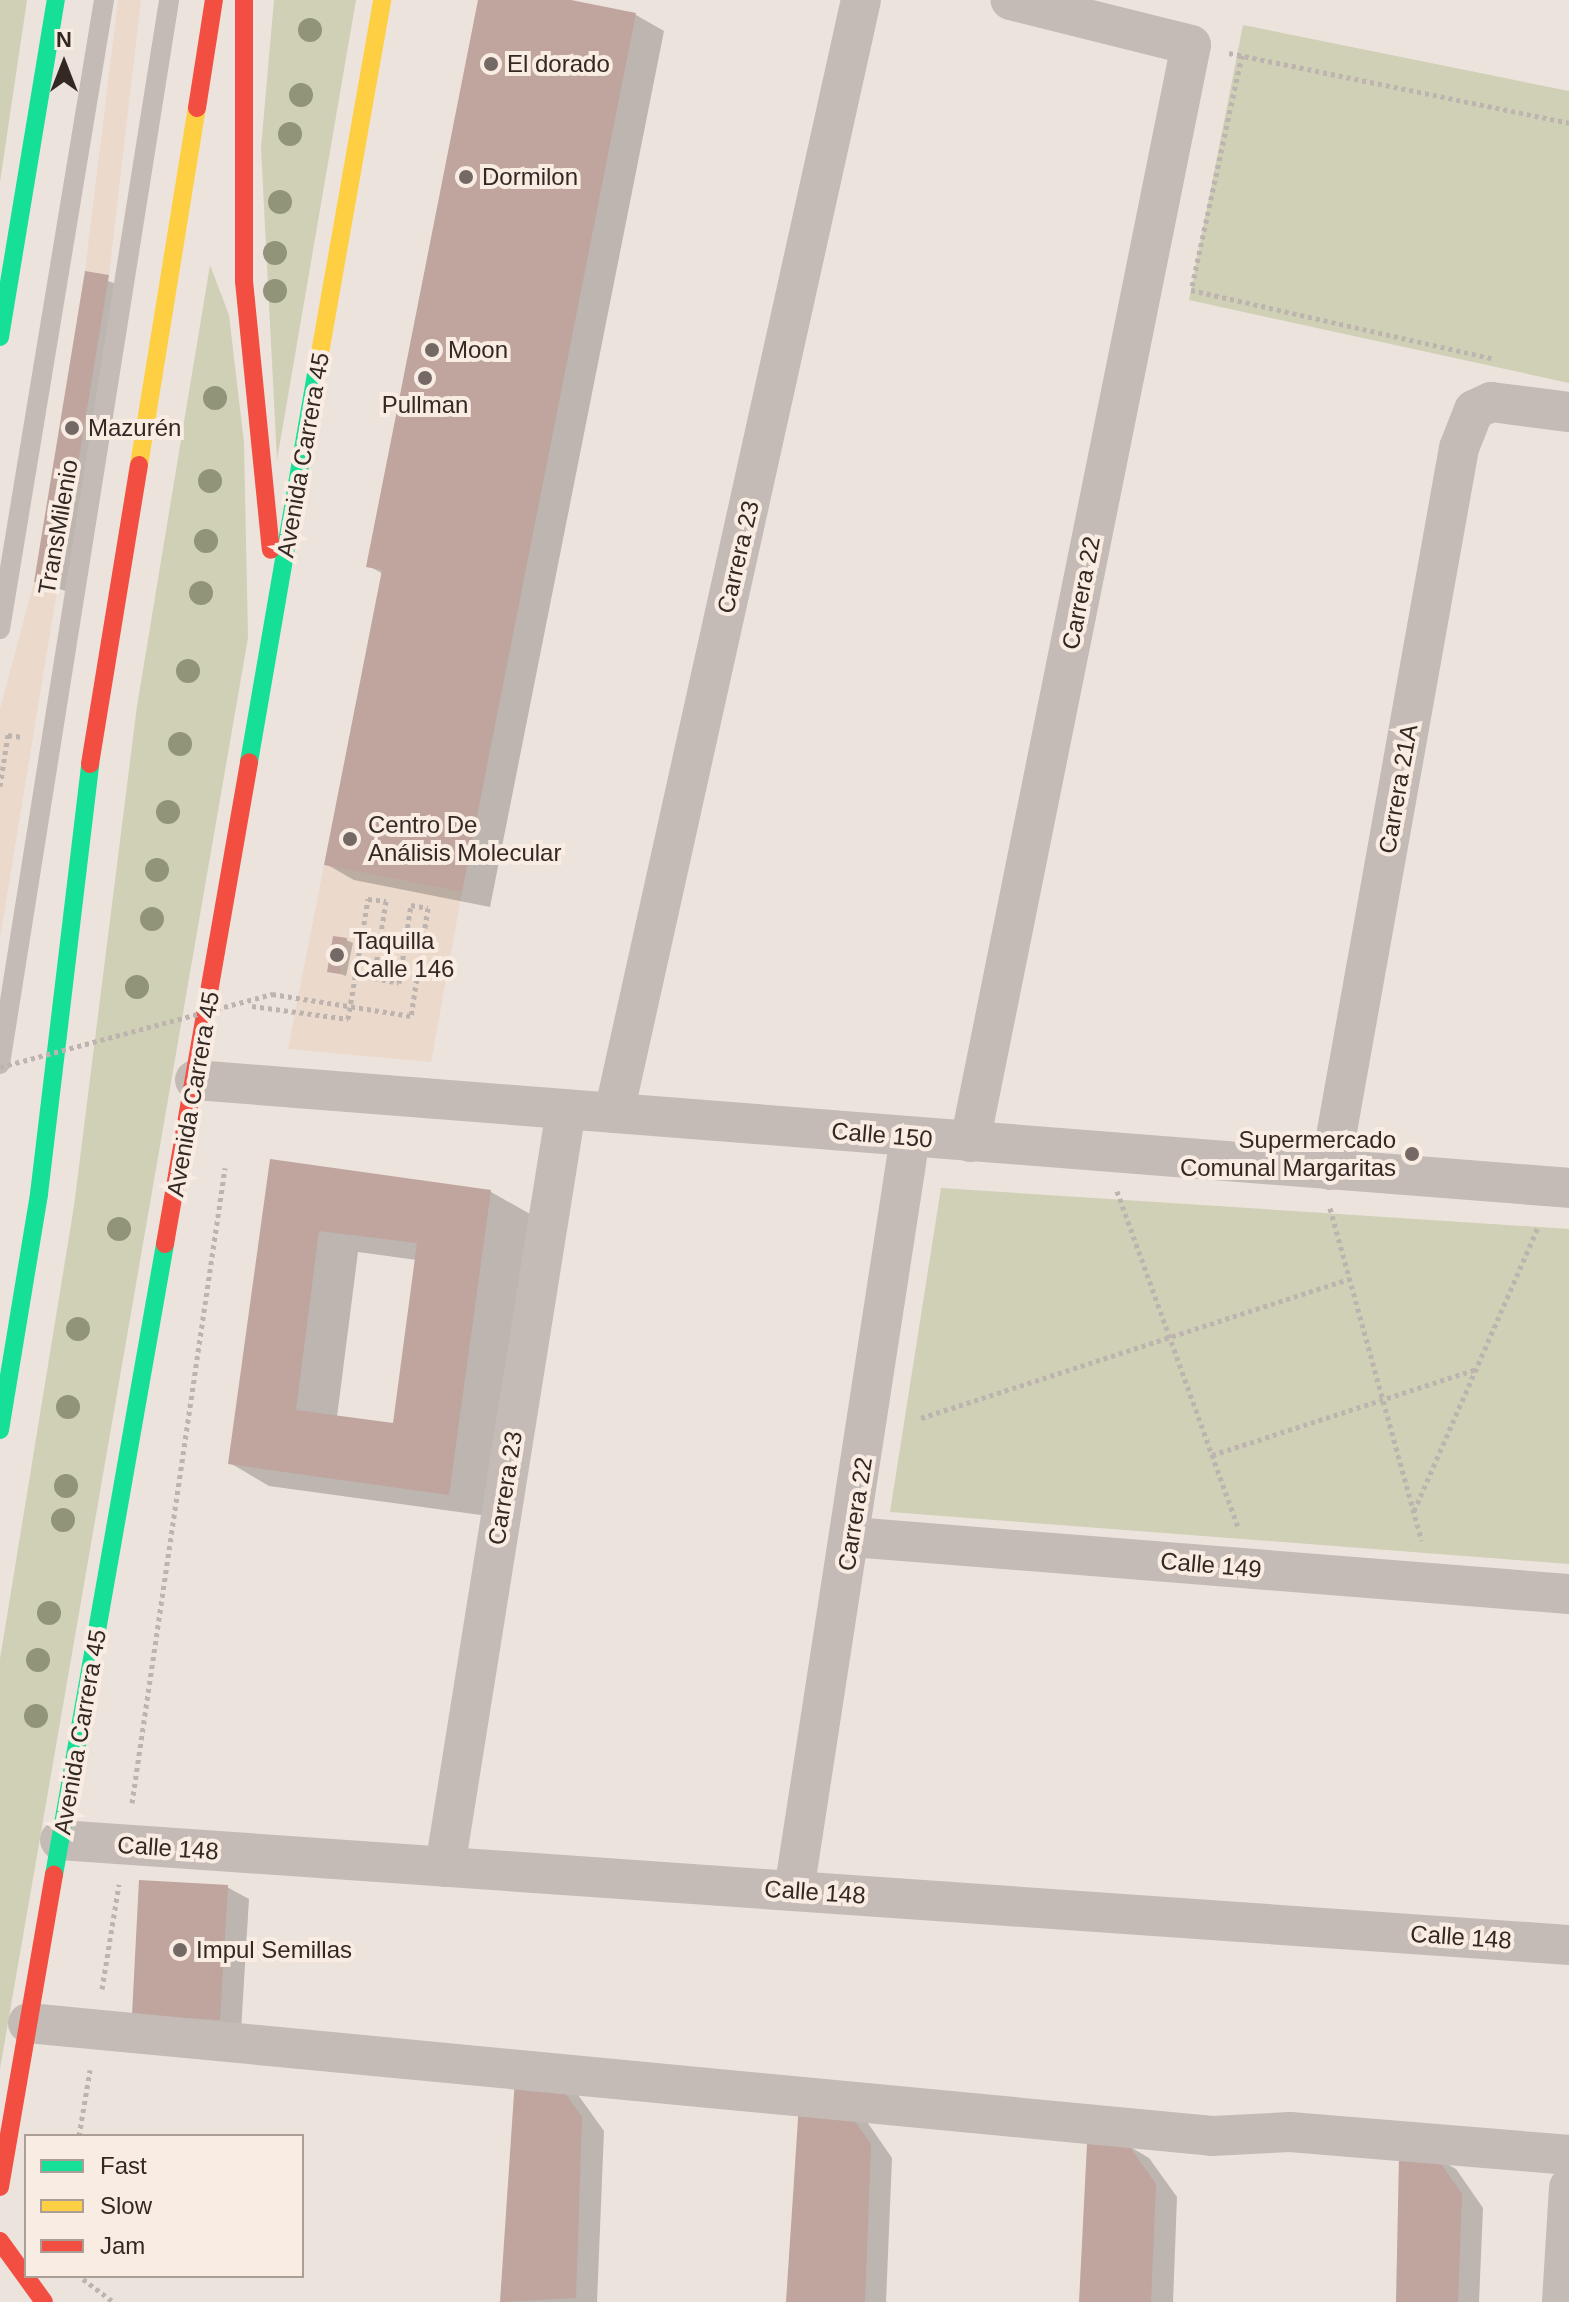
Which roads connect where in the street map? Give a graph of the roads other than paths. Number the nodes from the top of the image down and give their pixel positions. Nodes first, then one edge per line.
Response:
1 (56, 0) edge
2 (104, 0) edge
3 (169, 0) edge
4 (214, 0) edge
5 (244, 0) edge
6 (382, 0) edge
7 (861, 0) edge
8 (1011, 0) edge
9 (0, 337) edge
10 (1569, 412) edge
11 (0, 629) edge
12 (273, 632) junction
13 (0, 1065) edge
14 (195, 1080) junction
15 (566, 1110) junction
16 (614, 1113) junction
17 (910, 1137) junction
18 (970, 1142) junction
19 (1330, 1188) junction
20 (1569, 1188) edge
21 (0, 1430) edge
22 (852, 1537) junction
23 (1569, 1594) edge
24 (60, 1840) junction
25 (445, 1867) junction
26 (794, 1891) junction
27 (1569, 1945) edge
28 (28, 2023) junction
29 (1569, 2155) edge
30 (0, 2187) edge
31 (1569, 2187) edge
32 (1569, 2195) edge
33 (0, 2241) edge
34 (24, 2274) edge
35 (27, 2278) edge
36 (44, 2302) edge
37 (1562, 2302) edge

1 - 9 main road
2 - 11 lane, TransMilenio
3 - 13 lane, TransMilenio
4 - 21 main road
5 - 12 main road
6 - 12 main road, Avenida Carrera 45
7 - 16 street, Carrera 23
8 - 18 street, Carrera 22
10 - 19 street, Carrera 21A
12 - 14 main road, Avenida Carrera 45
14 - 15 street, Calle 150
14 - 24 main road, Avenida Carrera 45
15 - 16 street, Calle 150
15 - 25 street, Carrera 23
16 - 17 street, Calle 150
17 - 18 street, Calle 150
17 - 22 street, Carrera 22
18 - 19 street, Calle 150
19 - 20 street, Calle 150
22 - 23 street, Calle 149
22 - 26 street, Carrera 22
24 - 25 street, Calle 148
24 - 28 main road, Avenida Carrera 45
25 - 26 street, Calle 148
26 - 27 street, Calle 148
28 - 29 street
28 - 30 main road, Avenida Carrera 45
31 - 32 street
32 - 37 street
33 - 34 main road
35 - 36 main road

